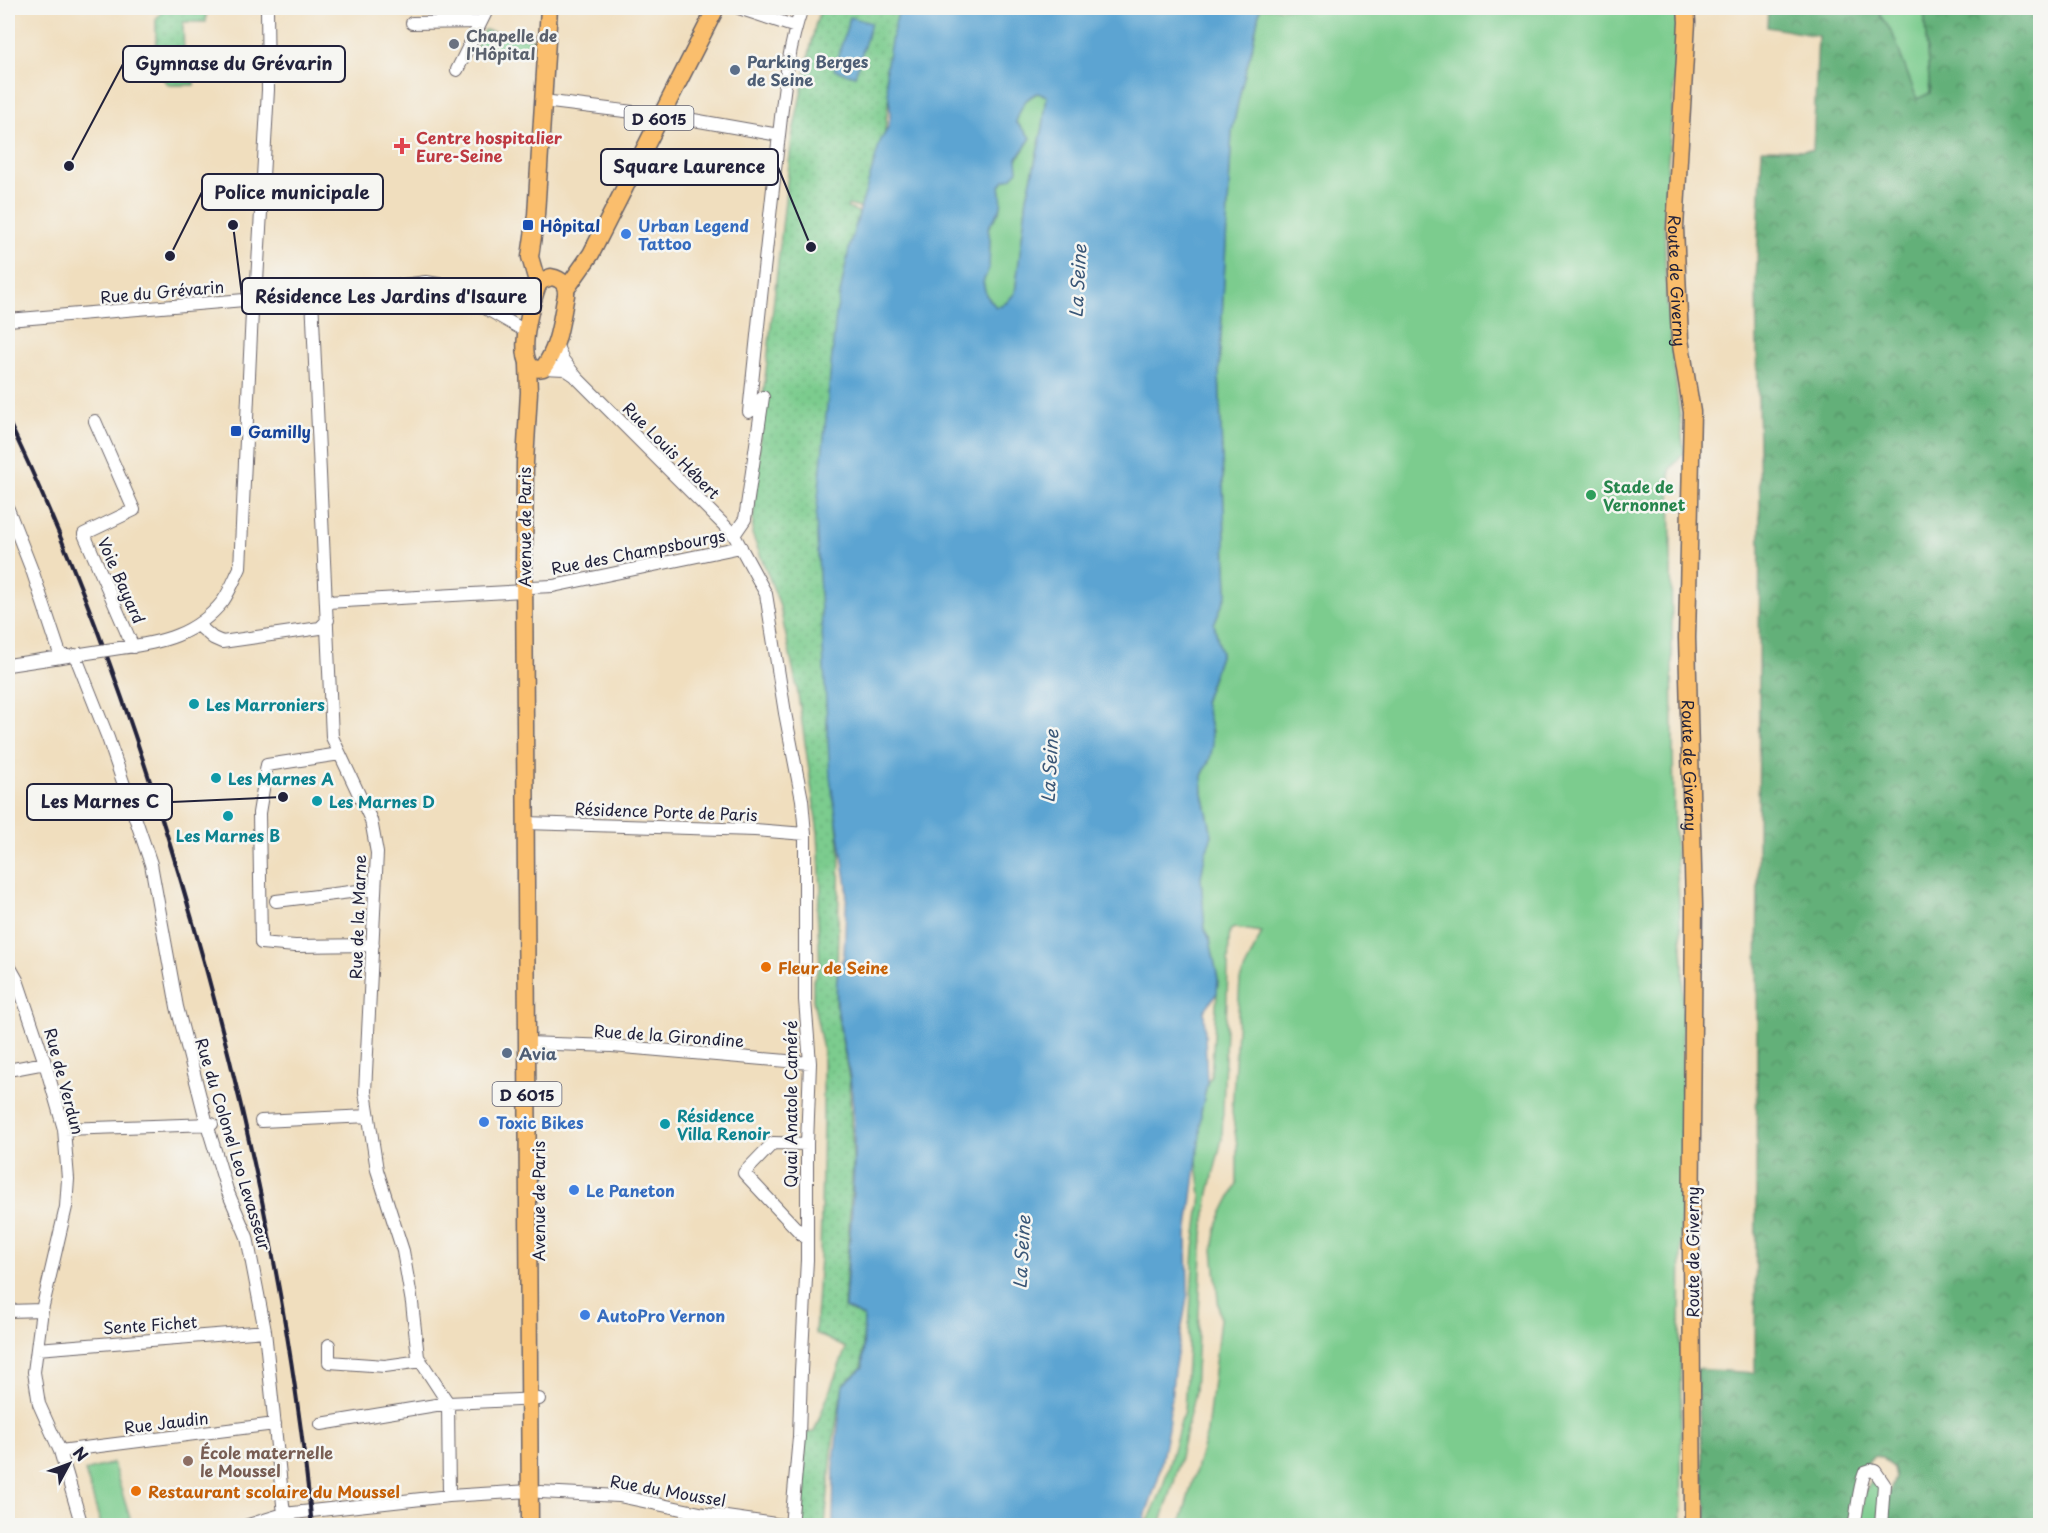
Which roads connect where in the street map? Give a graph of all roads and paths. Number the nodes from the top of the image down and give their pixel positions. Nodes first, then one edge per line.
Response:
1 (267, 8) edge
2 (488, 8) edge
3 (549, 8) edge
4 (716, 8) edge
5 (738, 8) edge
6 (802, 8) edge
7 (1686, 8) edge
8 (481, 22) junction
9 (412, 23) dead end
10 (796, 27) junction
11 (457, 70) dead end
12 (543, 101) junction
13 (658, 115) junction
14 (779, 135) junction
15 (553, 282) junction
16 (312, 297) junction
17 (256, 299) junction
18 (8, 320) edge
19 (527, 332) junction
20 (556, 344) junction
21 (536, 367) junction
22 (577, 378) junction
23 (95, 421) dead end
24 (8, 509) edge
25 (734, 535) junction
26 (741, 547) junction
27 (524, 591) junction
28 (327, 602) junction
29 (328, 620) junction
30 (198, 625) junction
31 (127, 647) junction
32 (78, 654) junction
33 (61, 657) junction
34 (8, 665) edge
35 (340, 754) junction
36 (530, 823) junction
37 (805, 834) junction
38 (375, 890) junction
39 (276, 901) dead end
40 (373, 945) junction
41 (8, 964) edge
42 (531, 1043) junction
43 (45, 1063) junction
44 (810, 1063) junction
45 (8, 1070) edge
46 (369, 1116) junction
47 (261, 1122) dead end
48 (210, 1124) junction
49 (64, 1129) junction
50 (807, 1144) junction
51 (807, 1240) junction
52 (8, 1311) edge
53 (42, 1311) junction
54 (265, 1331) junction
55 (329, 1345) dead end
56 (37, 1349) junction
57 (421, 1361) junction
58 (534, 1399) junction
59 (448, 1403) junction
60 (275, 1424) junction
61 (321, 1424) dead end
62 (60, 1451) junction
63 (535, 1492) junction
64 (449, 1496) junction
65 (285, 1514) junction
66 (82, 1526) edge
67 (245, 1526) edge
68 (530, 1526) edge
69 (540, 1526) edge
70 (791, 1526) edge
71 (1693, 1526) edge
72 (1854, 1526) edge
73 (1881, 1526) edge

1 - 17 street
2 - 8 street
3 - 12 main road
4 - 13 main road, D 6015
5 - 10 street
6 - 10 street
7 - 71 main road, Route de Giverny
8 - 9 street
8 - 11 street
10 - 14 street
12 - 13 street
12 - 15 main road
13 - 14 street
13 - 15 main road, D 6015
14 - 25 street
15 - 19 main road, D 6015
15 - 20 main road, D 6015
16 - 17 street, Rue du Grévarin
16 - 19 street, Rue du Grévarin
16 - 28 street, Rue de la Marne
17 - 18 street, Rue du Grévarin
17 - 30 street
19 - 21 main road, D 6015
20 - 21 main road, D 6015
20 - 22 street, Rue Louis Hébert
21 - 22 street, Rue Louis Hébert
21 - 27 main road, Avenue de Paris / D 6015
22 - 25 street, Rue Louis Hébert
23 - 31 street, Voie Bayard
24 - 33 street
25 - 26 street, Rue Louis Hébert
26 - 27 street, Rue des Champsbourgs
26 - 37 street, Quai Anatole Caméré
27 - 28 street, Rue des Champsbourgs
27 - 36 main road, Avenue de Paris / D 6015
28 - 29 street, Rue de la Marne
29 - 30 street
29 - 35 street, Rue de la Marne
30 - 31 street
31 - 32 street, bridge
32 - 33 street
32 - 48 street, Rue du Colonel Leo Levasseur
33 - 34 street
35 - 38 street, Rue de la Marne
35 - 40 street
36 - 37 street, Résidence Porte de Paris
36 - 42 main road, Avenue de Paris / D 6015
37 - 44 street, Quai Anatole Caméré
38 - 39 street
38 - 40 street, Rue de la Marne
40 - 46 street, Rue de la Marne
41 - 43 street, Rue de Verdun
42 - 44 street, Rue de la Girondine
42 - 58 main road, Avenue de Paris / D 6015
43 - 45 street
43 - 49 street, Rue de Verdun
44 - 50 street, Quai Anatole Caméré
46 - 47 street
46 - 57 street, Rue de la Marne
48 - 49 street
48 - 54 street, Rue du Colonel Leo Levasseur
49 - 53 street, Rue de Verdun
50 - 51 street, Quai Anatole Caméré
50 - 51 street
51 - 70 street, Quai Anatole Caméré
52 - 53 street
53 - 56 street, Rue de Verdun
54 - 56 street, Sente Fichet
54 - 60 street, Rue du Colonel Leo Levasseur
55 - 57 street
56 - 62 street, Rue de Verdun
57 - 59 street, Rue de la Marne
58 - 59 street
58 - 63 main road, Avenue de Paris / D 6015
59 - 61 street
59 - 64 street
60 - 62 street, Rue Jaudin
60 - 65 street, Rue du Colonel Leo Levasseur
62 - 66 street, Rue de Verdun
63 - 64 street, Rue du Moussel
63 - 68 main road, Avenue de Paris / D 6015
63 - 69 main road, Avenue de Paris / D 6015
63 - 70 street, Rue du Moussel
64 - 65 street, Rue du Moussel
65 - 67 street, Rue du Moussel
72 - 73 street

